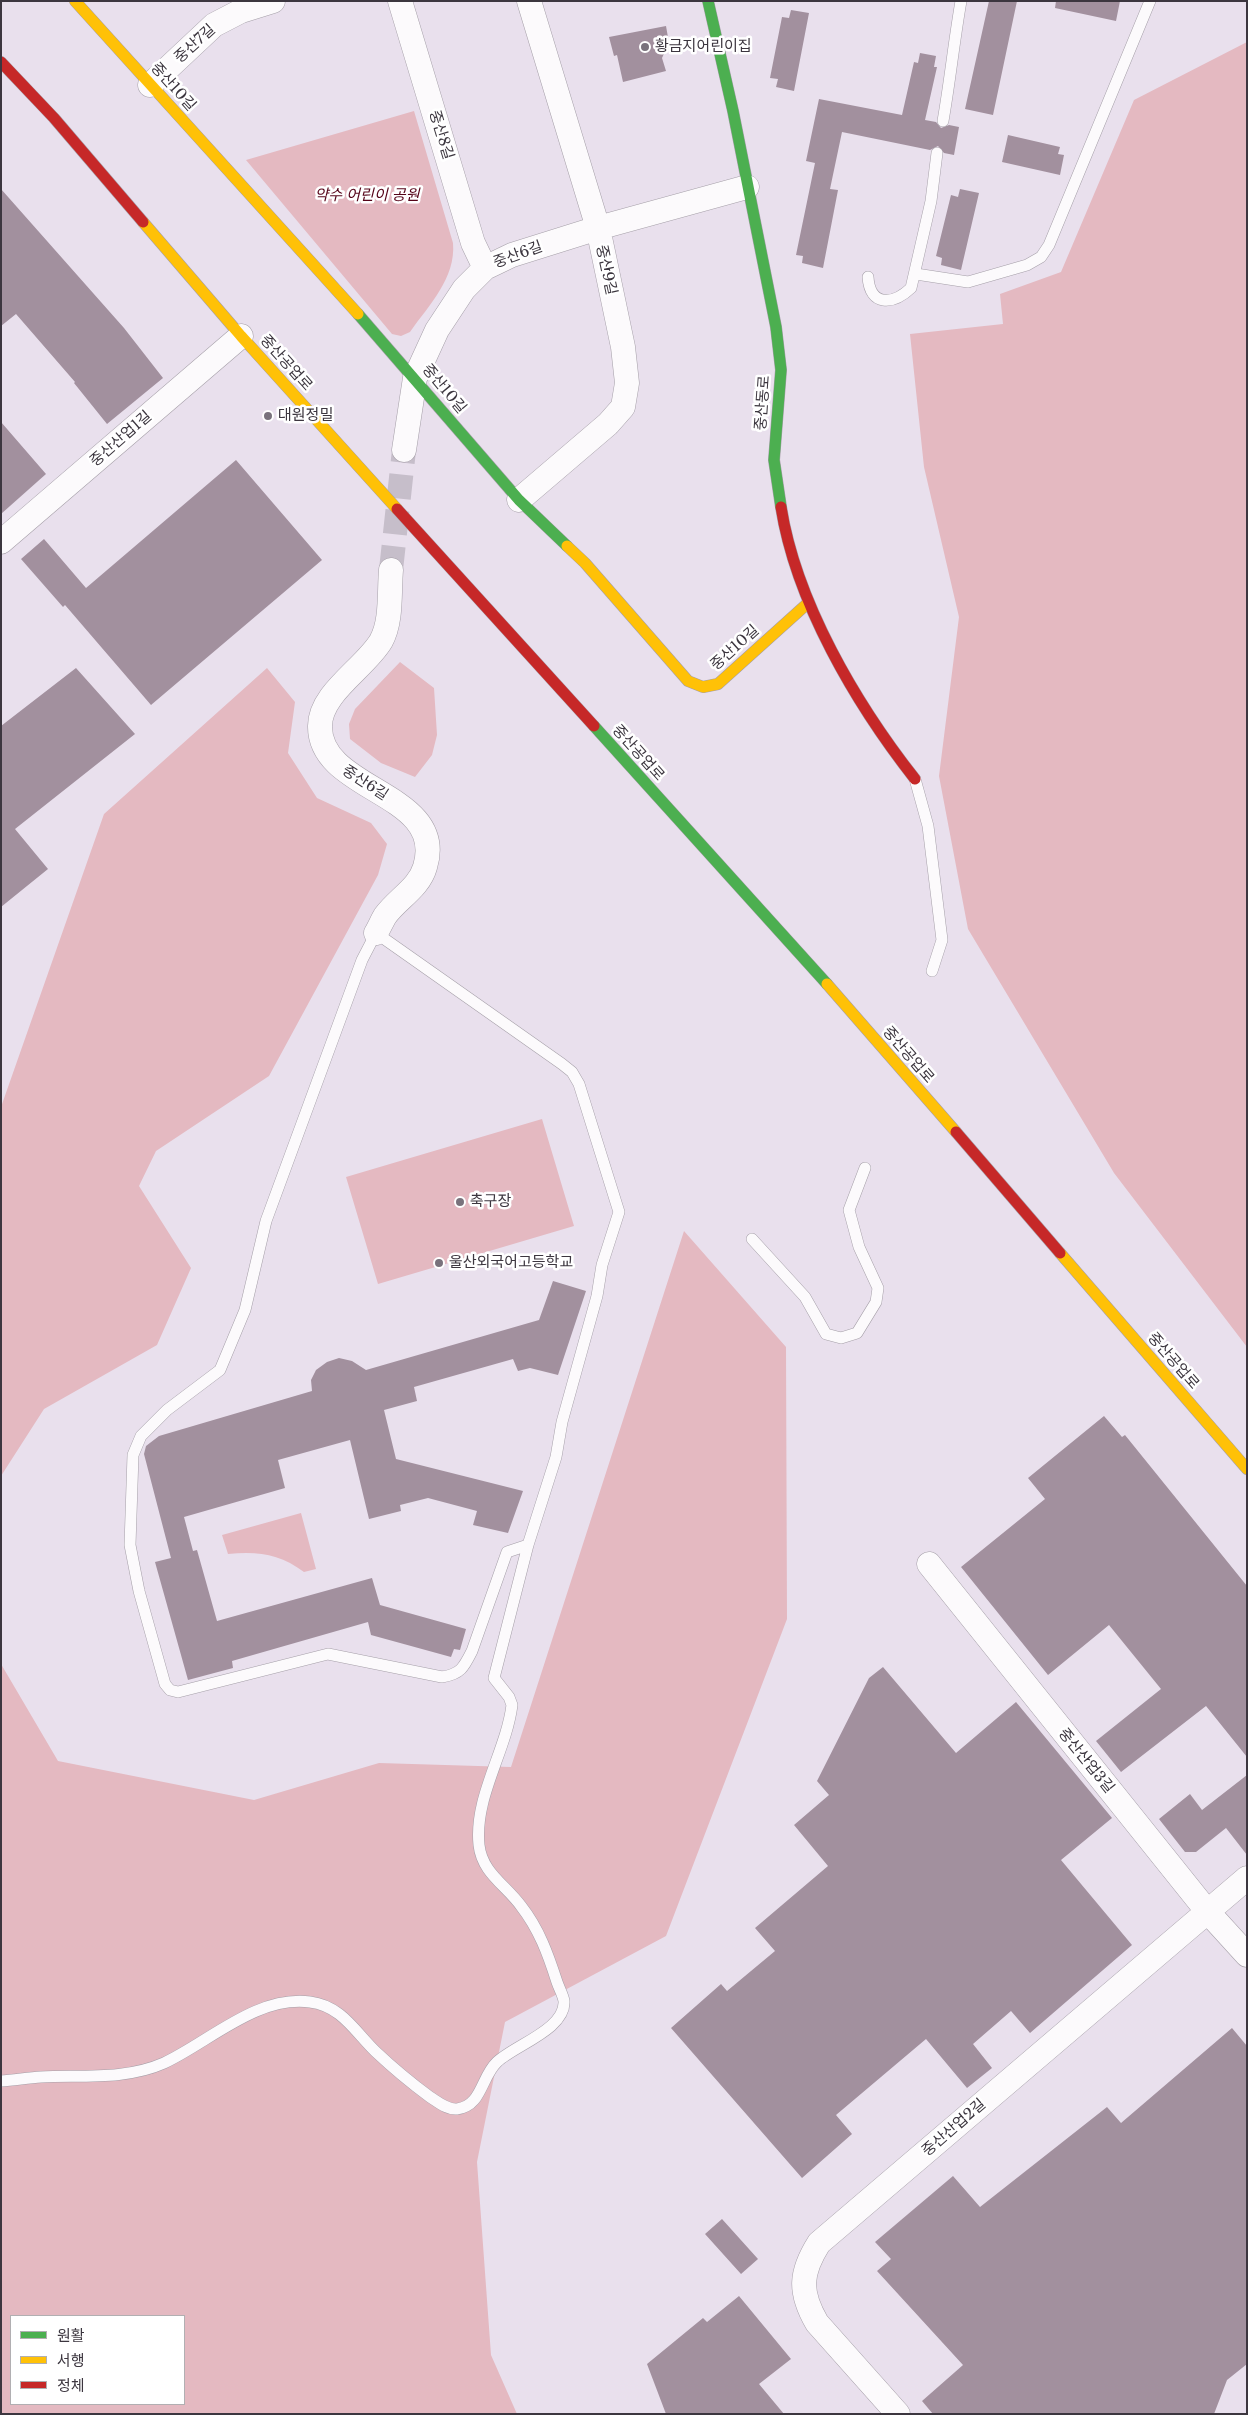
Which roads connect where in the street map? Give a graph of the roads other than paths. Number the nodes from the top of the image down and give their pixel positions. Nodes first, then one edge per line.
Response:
1 (75, 1) edge
2 (273, 1) edge
3 (400, 1) edge
4 (529, 1) edge
5 (708, 1) edge
6 (961, 1) edge
7 (1150, 1) edge
8 (1, 62) edge
9 (150, 85) junction
10 (942, 121) dead end
11 (937, 153) dead end
12 (747, 187) junction
13 (598, 228) junction
14 (484, 268) junction
15 (916, 274) junction
16 (868, 278) dead end
17 (241, 336) junction
18 (415, 378) junction
19 (404, 450) tunnel mouth
20 (520, 500) junction
21 (1, 542) edge
22 (391, 570) tunnel mouth
23 (808, 603) junction
24 (915, 779) joint
25 (376, 933) junction
26 (932, 971) dead end
27 (865, 1168) dead end
28 (752, 1239) dead end
29 (1247, 1469) edge
30 (528, 1545) junction
31 (928, 1564) dead end
32 (1247, 1878) edge
33 (1207, 1912) junction
34 (1247, 1955) edge
35 (1, 2082) edge
36 (898, 2414) edge

1 - 9 street, 중산10길
2 - 9 street, 중산7길
3 - 14 street, 중산8길
4 - 13 street, 중산9길
5 - 12 street, 중산동로
6 - 10 lane
7 - 15 lane
8 - 17 street, 중산공업로
9 - 18 street, 중산10길
11 - 15 lane
12 - 13 street, 중산6길
12 - 23 street, 중산동로
13 - 14 street, 중산6길
13 - 20 street, 중산9길
14 - 18 street, 중산6길
15 - 16 lane
17 - 21 street, 중산산업1길
17 - 29 street, 중산공업로
18 - 19 street, 중산6길
18 - 20 street, 중산10길
20 - 23 street, 중산10길
22 - 25 street, 중산6길
23 - 24 street, 중산동로
24 - 26 lane
25 - 30 lane
25 - 30 lane
27 - 28 lane
30 - 35 lane
31 - 33 street, 중산산업3길
32 - 33 street, 중산산업2길
33 - 34 street, 중산산업3길
33 - 36 street, 중산산업2길

